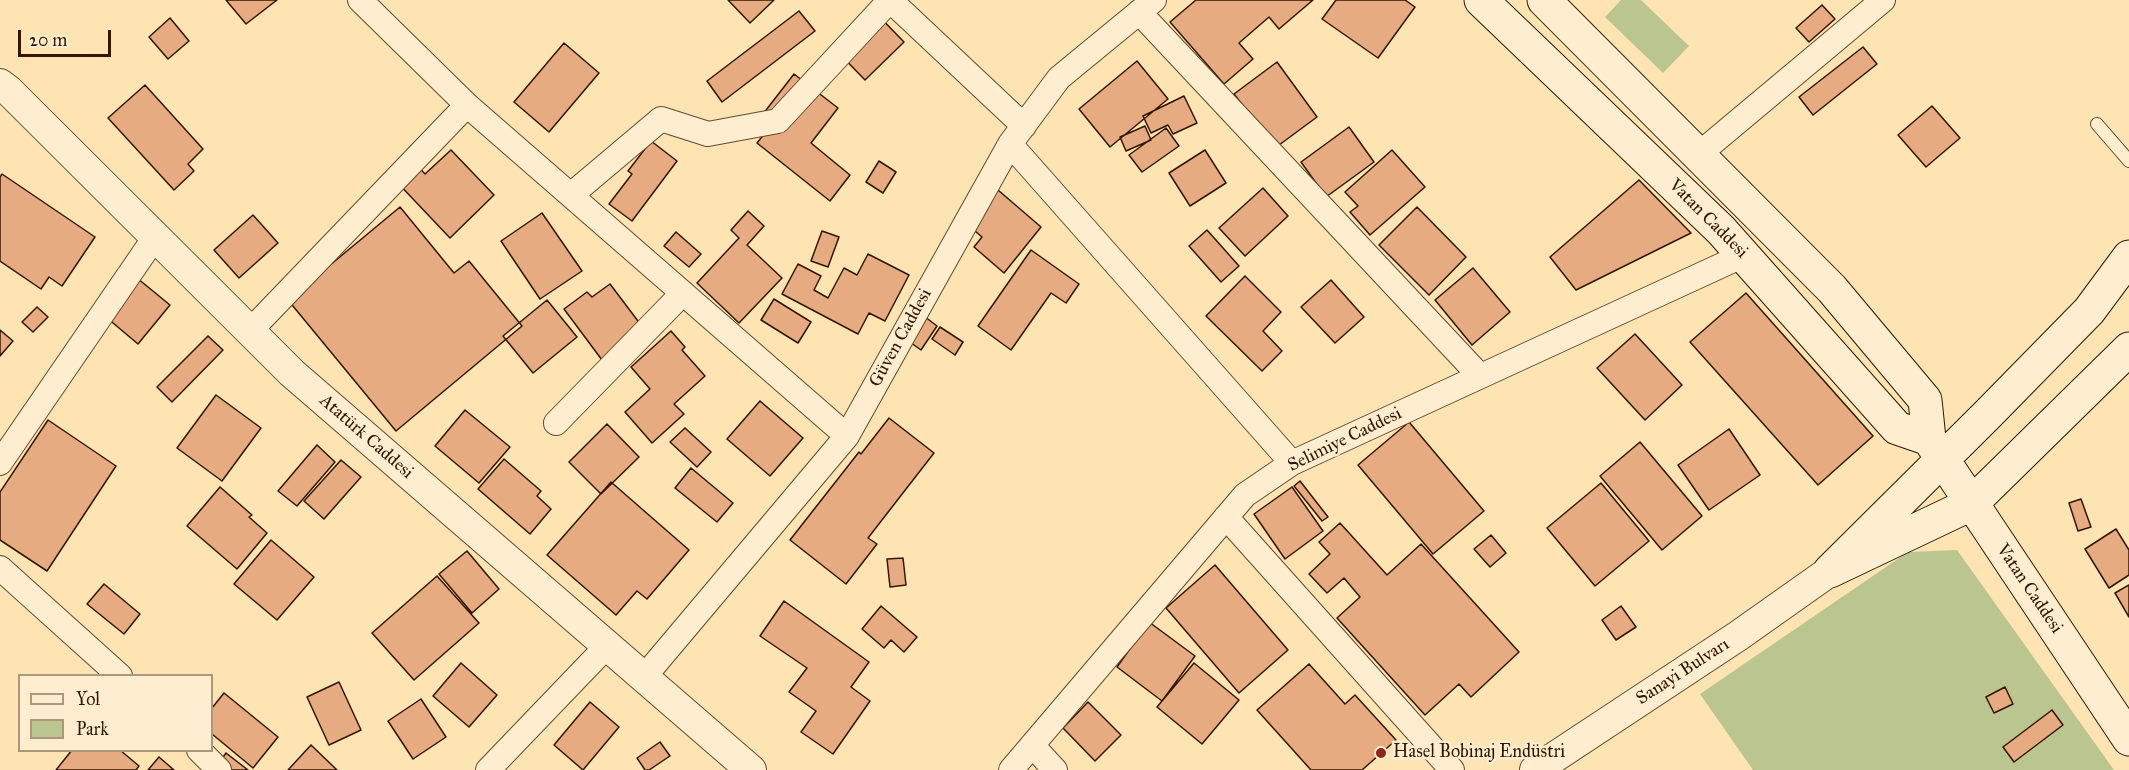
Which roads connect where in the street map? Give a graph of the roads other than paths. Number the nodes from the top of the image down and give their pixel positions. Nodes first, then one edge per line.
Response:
1 (360, 0) edge
2 (890, 0) edge
3 (1481, 0) edge
4 (1544, 0) edge
5 (1883, 0) edge
6 (1146, 6) edge
7 (0, 84) edge
8 (467, 105) junction
9 (2097, 124) dead end
10 (1017, 135) junction
11 (1699, 154) junction
12 (2129, 161) edge
13 (571, 195) junction
14 (155, 237) junction
15 (1744, 255) junction
16 (2129, 256) edge
17 (683, 293) junction
18 (250, 331) junction
19 (2129, 349) edge
20 (1480, 376) junction
21 (556, 423) dead end
22 (847, 436) junction
23 (1936, 449) junction
24 (0, 463) edge
25 (1292, 463) junction
26 (1971, 504) junction
27 (1227, 517) junction
28 (0, 568) edge
29 (1830, 570) junction
30 (608, 646) junction
31 (119, 674) edge
32 (644, 677) junction
33 (2129, 738) edge
34 (1032, 745) junction
35 (201, 752) edge
36 (219, 770) edge
37 (488, 770) edge
38 (751, 770) edge
39 (1011, 770) edge
40 (1055, 770) edge
41 (1452, 770) edge
42 (1535, 770) edge

1 - 8 street
2 - 10 street
2 - 13 street
3 - 15 main road, Vatan Caddesi
4 - 11 main road, Vatan Caddesi
5 - 11 street
6 - 10 street, Güven Caddesi
6 - 20 street
7 - 14 street, Atatürk Caddesi
8 - 13 street
8 - 18 street
9 - 12 lane
10 - 22 street, Güven Caddesi
10 - 25 street
11 - 23 main road, Vatan Caddesi
13 - 17 street
14 - 18 street, Atatürk Caddesi
14 - 24 street
15 - 20 street, Selimiye Caddesi
15 - 23 main road, Vatan Caddesi
16 - 23 main road
17 - 21 street
17 - 22 street
18 - 30 street, Atatürk Caddesi
19 - 26 main road
20 - 25 street, Selimiye Caddesi
22 - 32 street, Güven Caddesi
23 - 26 main road, Vatan Caddesi
23 - 29 main road
25 - 27 street, Selimiye Caddesi
26 - 29 main road
26 - 33 main road, Vatan Caddesi
27 - 34 street, Selimiye Caddesi
27 - 41 street
28 - 31 street
29 - 42 street, Sanayi Bulvarı
30 - 32 street, Atatürk Caddesi
30 - 37 street
32 - 38 street, Atatürk Caddesi
34 - 39 street, Selimiye Caddesi
34 - 40 street
35 - 36 street

